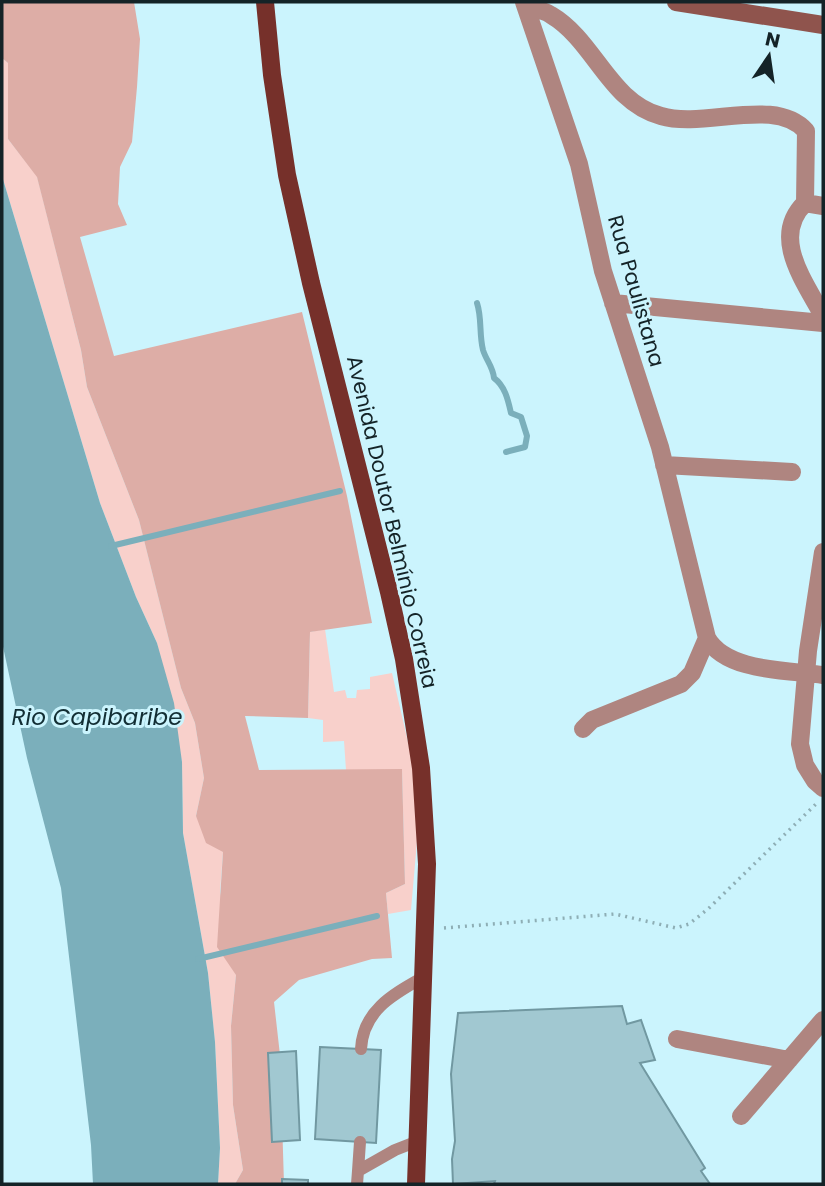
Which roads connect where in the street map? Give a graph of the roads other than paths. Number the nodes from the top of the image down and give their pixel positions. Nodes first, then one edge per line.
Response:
1 (265, 2) edge
2 (676, 2) edge
3 (525, 4) edge
4 (823, 25) edge
5 (805, 203) junction
6 (823, 206) edge
7 (613, 303) junction
8 (823, 316) edge
9 (823, 323) edge
10 (664, 465) junction
11 (792, 472) dead end
12 (823, 552) edge
13 (707, 638) junction
14 (815, 674) edge
15 (583, 729) dead end
16 (823, 788) edge
17 (422, 978) junction
18 (823, 1020) edge
19 (677, 1039) dead end
20 (361, 1049) dead end
21 (789, 1060) junction
22 (741, 1116) dead end
23 (418, 1141) junction
24 (360, 1142) dead end
25 (357, 1177) edge
26 (416, 1184) edge

1 - 17 main road, Avenida Doutor Belmínio Correia
2 - 4 street
3 - 5 street
3 - 7 street, Rua Paulistana
5 - 6 street
5 - 8 street
7 - 9 street
7 - 10 street, Rua Paulistana
10 - 11 street
10 - 13 street, Rua Paulistana
12 - 14 street
13 - 14 street
13 - 15 street
14 - 16 street
17 - 20 lane
17 - 23 main road, Avenida Doutor Belmínio Correia
18 - 21 street
19 - 21 street
21 - 22 street
23 - 25 lane
23 - 26 main road, Avenida Doutor Belmínio Correia
24 - 25 lane

